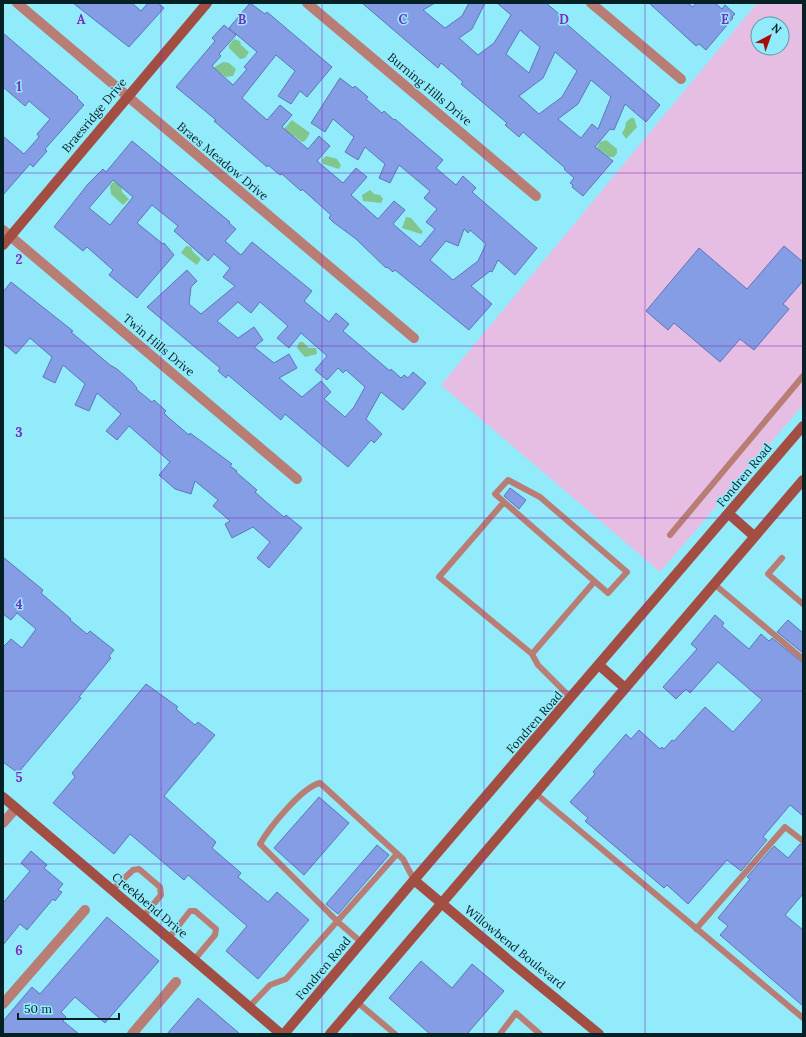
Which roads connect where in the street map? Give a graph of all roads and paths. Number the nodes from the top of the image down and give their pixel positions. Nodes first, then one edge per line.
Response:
1 (17, 3) edge
2 (207, 3) edge
3 (307, 3) edge
4 (592, 3) edge
5 (681, 79) dead end
6 (126, 97) junction
7 (536, 196) dead end
8 (7, 233) edge
9 (3, 246) edge
10 (414, 338) dead end
11 (803, 376) edge
12 (803, 426) edge
13 (297, 479) dead end
14 (803, 480) edge
15 (504, 502) junction
16 (729, 514) junction
17 (670, 535) dead end
18 (754, 536) junction
19 (782, 558) dead end
20 (594, 582) junction
21 (714, 584) junction
22 (803, 604) edge
23 (532, 654) junction
24 (803, 659) edge
25 (599, 665) junction
26 (625, 688) junction
27 (571, 698) junction
28 (535, 793) junction
29 (3, 796) edge
30 (16, 808) junction
31 (3, 824) edge
32 (803, 841) edge
33 (398, 854) junction
34 (414, 880) junction
35 (112, 890) junction
36 (440, 903) junction
37 (85, 910) dead end
38 (143, 917) junction
39 (338, 922) junction
40 (696, 929) junction
41 (169, 938) junction
42 (361, 942) junction
43 (194, 960) junction
44 (176, 982) dead end
45 (358, 1002) junction
46 (3, 1004) edge
47 (249, 1007) junction
48 (803, 1018) edge
49 (132, 1034) edge
50 (281, 1034) edge
51 (284, 1034) edge
52 (330, 1034) edge
53 (395, 1034) edge
54 (500, 1034) edge
55 (540, 1034) edge
56 (599, 1034) edge

1 - 6 street, Braes Meadow Drive
2 - 6 main road, Braesridge Drive
3 - 7 street, Burning Hills Drive
4 - 5 street
6 - 8 main road, Braesridge Drive
6 - 10 street, Braes Meadow Drive
8 - 9 main road, Braesridge Drive
8 - 13 street, Twin Hills Drive
11 - 17 lane
12 - 16 main road, Fondren Road
14 - 18 main road
15 - 20 lane
15 - 20 lane
15 - 23 lane
16 - 18 main road
16 - 25 main road, Fondren Road
18 - 21 main road
19 - 22 lane
20 - 23 lane
21 - 24 lane
21 - 26 main road
23 - 27 lane
25 - 26 main road
25 - 27 main road, Fondren Road
26 - 28 main road
27 - 34 main road, Fondren Road
28 - 36 main road
28 - 40 lane
29 - 30 main road, Creekbend Drive
30 - 31 street
30 - 35 main road, Creekbend Drive
32 - 40 lane
33 - 34 lane
33 - 39 lane
33 - 39 lane
34 - 36 main road, Willowbend Boulevard
34 - 42 main road, Fondren Road
35 - 38 main road, Creekbend Drive
35 - 38 lane
36 - 45 main road
36 - 56 main road, Willowbend Boulevard
37 - 46 street
38 - 41 main road, Creekbend Drive
39 - 42 lane
39 - 47 lane
40 - 48 lane
41 - 43 main road, Creekbend Drive
41 - 43 lane
42 - 51 main road, Fondren Road
43 - 47 main road, Creekbend Drive
44 - 49 street
45 - 52 main road
45 - 53 lane
47 - 50 main road, Creekbend Drive
54 - 55 lane

